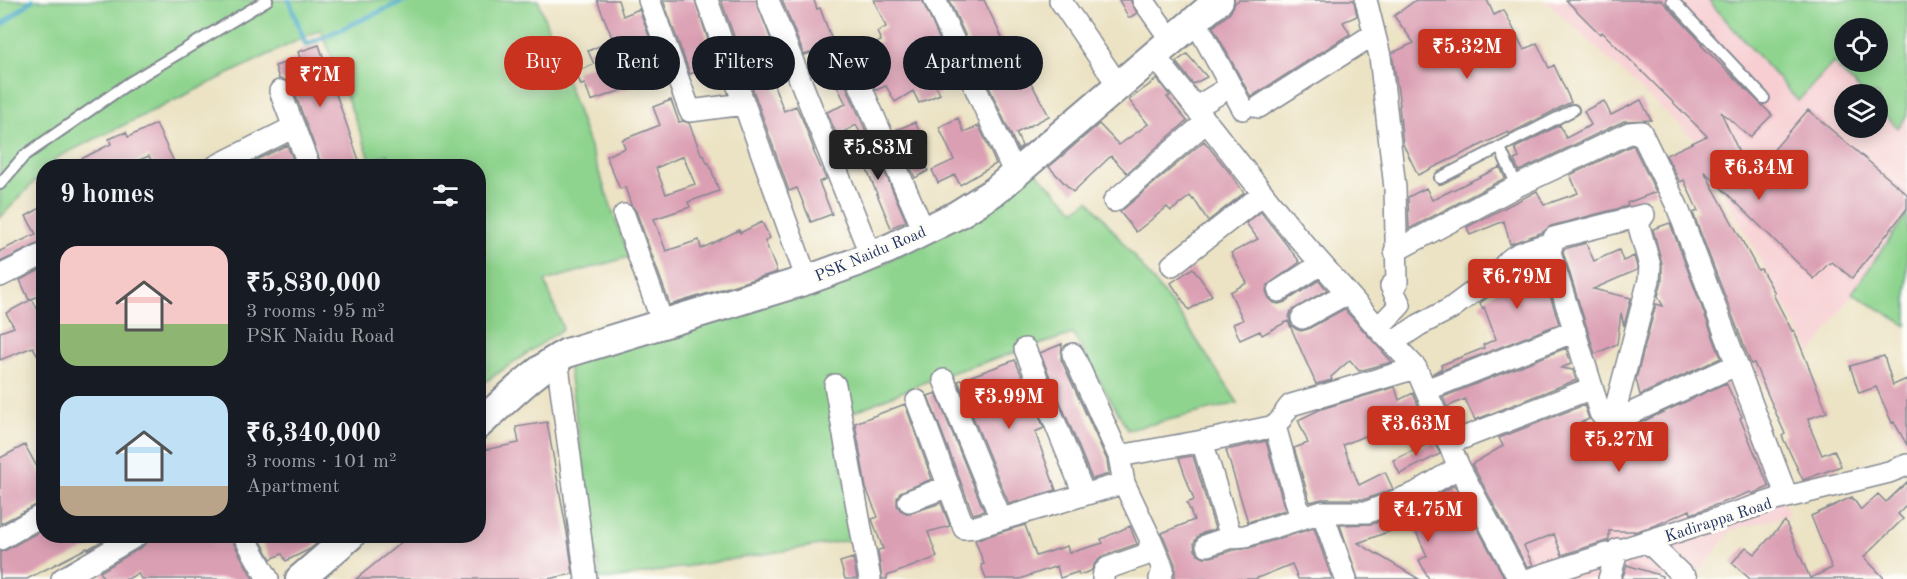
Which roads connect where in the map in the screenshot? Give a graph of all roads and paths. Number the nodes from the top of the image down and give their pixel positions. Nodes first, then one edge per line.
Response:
1 (267, 0) edge
2 (649, 0) edge
3 (707, 0) edge
4 (768, 0) edge
5 (935, 0) edge
6 (1060, 0) edge
7 (1143, 0) edge
8 (1219, 0) edge
9 (1366, 0) edge
10 (1671, 0) edge
11 (1195, 20) junction
12 (1374, 34) junction
13 (1162, 48) junction
14 (1118, 85) junction
15 (1231, 86) junction
16 (862, 90) edge
17 (280, 91) dead end
18 (1764, 98) dead end
19 (744, 104) junction
20 (1573, 110) dead end
21 (1201, 115) junction
22 (294, 127) junction
23 (1500, 148) junction
24 (230, 159) edge
25 (306, 159) edge
26 (1016, 174) junction
27 (1440, 178) dead end
28 (0, 184) edge
29 (1517, 186) junction
30 (1263, 194) junction
31 (1114, 201) dead end
32 (624, 215) dead end
33 (924, 231) junction
34 (1552, 243) junction
35 (1395, 251) junction
36 (871, 256) junction
37 (36, 258) edge
38 (1321, 264) junction
39 (1172, 265) dead end
40 (0, 276) edge
41 (807, 280) junction
42 (1279, 291) dead end
43 (1347, 293) junction
44 (1302, 318) dead end
45 (663, 324) junction
46 (1575, 332) junction
47 (1385, 336) junction
48 (1025, 349) dead end
49 (1073, 354) dead end
50 (557, 358) junction
51 (1736, 366) junction
52 (1416, 368) junction
53 (944, 380) dead end
54 (835, 385) dead end
55 (1592, 388) junction
56 (1426, 390) junction
57 (917, 401) dead end
58 (486, 418) edge
59 (1612, 422) junction
60 (1275, 426) junction
61 (1202, 441) junction
62 (1450, 443) junction
63 (1119, 456) junction
64 (1907, 465) edge
65 (1460, 467) junction
66 (1124, 483) junction
67 (949, 486) junction
68 (1084, 494) junction
69 (1787, 497) junction
70 (909, 501) dead end
71 (1322, 513) junction
72 (36, 518) edge
73 (1001, 519) junction
74 (1301, 519) junction
75 (1231, 537) junction
76 (0, 539) edge
77 (1151, 540) junction
78 (1647, 541) junction
79 (124, 543) edge
80 (248, 543) edge
81 (342, 543) edge
82 (1207, 545) dead end
83 (1618, 549) junction
84 (62, 579) edge
85 (268, 579) edge
86 (300, 579) edge
87 (586, 579) edge
88 (870, 579) edge
89 (1103, 579) edge
90 (1160, 579) edge
91 (1346, 579) edge
92 (1519, 579) edge
93 (1530, 579) edge
94 (1609, 579) edge
95 (1686, 579) edge

1 - 28 lane
2 - 19 street
3 - 19 street
4 - 36 street
5 - 26 street
6 - 14 street
7 - 13 street
8 - 11 street, PSK Naidu Road
9 - 12 street
10 - 18 lane
11 - 13 street, PSK Naidu Road
11 - 15 street
12 - 15 street
12 - 35 street
13 - 14 street, PSK Naidu Road
13 - 21 street
14 - 26 street, PSK Naidu Road
15 - 21 street
16 - 33 street
17 - 22 street
19 - 41 street
20 - 23 lane
21 - 30 street
21 - 31 street
22 - 24 street
22 - 25 street
23 - 27 lane
23 - 29 lane
26 - 33 street, PSK Naidu Road
29 - 35 street
29 - 51 street
30 - 38 street
30 - 39 street
32 - 45 street
33 - 36 street, PSK Naidu Road
34 - 46 street
34 - 47 street
34 - 59 street
35 - 47 street
36 - 41 street, PSK Naidu Road
37 - 40 street
38 - 42 street
38 - 43 street
41 - 45 street, PSK Naidu Road
43 - 44 street
43 - 47 street
45 - 50 street, PSK Naidu Road
46 - 55 street
46 - 56 street
47 - 52 street
48 - 68 street
49 - 63 street
50 - 58 street, PSK Naidu Road
50 - 87 street
51 - 59 street
51 - 69 street
52 - 56 street
52 - 60 street
53 - 73 street
54 - 88 street
55 - 59 street
55 - 62 street
56 - 62 street
57 - 67 street
60 - 61 street
60 - 74 street
61 - 63 street
61 - 75 street
62 - 65 street
63 - 66 street
64 - 69 street, Kadirappa Road
65 - 71 street
65 - 92 street
66 - 68 street
66 - 77 street
67 - 70 street
67 - 73 street
68 - 73 street
69 - 78 street, Kadirappa Road
71 - 74 street
71 - 91 street
72 - 76 street
74 - 75 street
75 - 82 street
77 - 89 street
77 - 90 street
78 - 83 street, Kadirappa Road
78 - 95 street
79 - 84 street
80 - 85 street
81 - 86 street
83 - 93 street, Kadirappa Road
83 - 94 street

